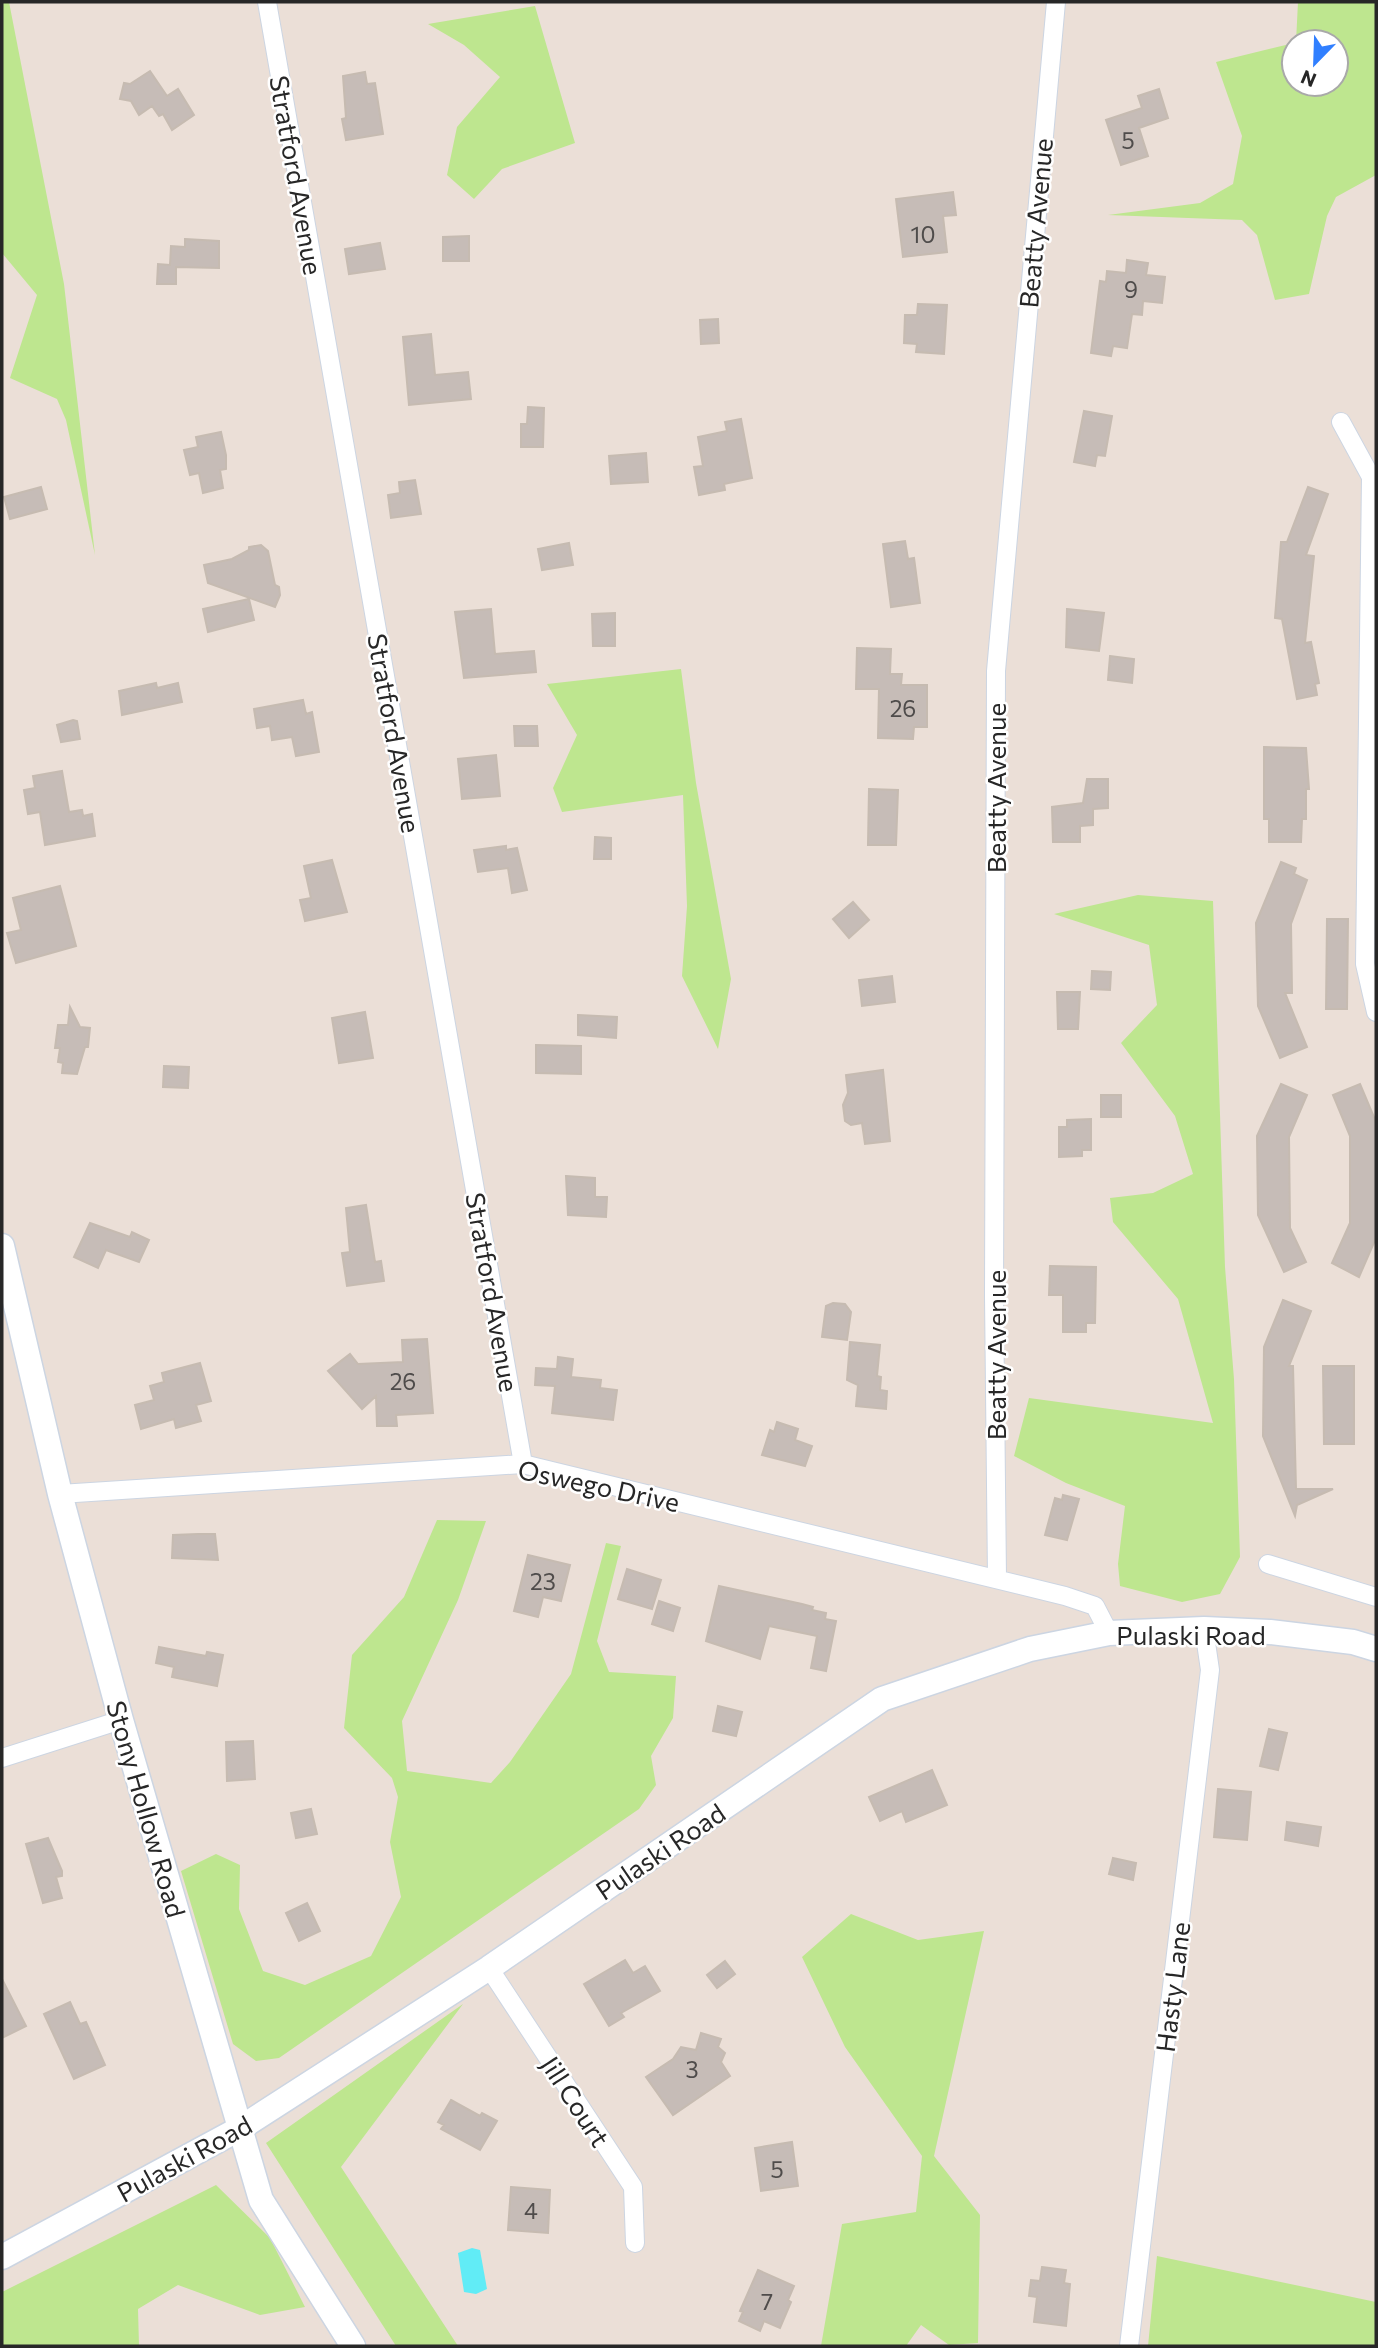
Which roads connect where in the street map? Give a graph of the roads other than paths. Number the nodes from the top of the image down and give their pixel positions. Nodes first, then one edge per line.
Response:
1 (267, 2) edge
2 (1056, 2) edge
3 (1341, 422) dead end
4 (1376, 1012) edge
5 (2, 1246) edge
6 (523, 1464) junction
7 (60, 1494) junction
8 (1268, 1564) dead end
9 (997, 1578) junction
10 (1376, 1597) edge
11 (1204, 1629) junction
12 (1110, 1633) junction
13 (1376, 1649) edge
14 (121, 1720) junction
15 (2, 1758) edge
16 (489, 1968) junction
17 (239, 2129) junction
18 (635, 2243) dead end
19 (2, 2257) edge
20 (353, 2346) edge
21 (1129, 2346) edge

1 - 6 street, Stratford Avenue
2 - 9 street, Beatty Avenue
3 - 4 street
5 - 7 main road, Stony Hollow Road
6 - 7 street, Oswego Drive
6 - 9 street, Oswego Drive
7 - 14 main road, Stony Hollow Road
8 - 10 street
9 - 12 street, Oswego Drive
11 - 12 main road, Pulaski Road
11 - 13 main road, Pulaski Road
11 - 21 street, Hasty Lane
12 - 16 main road, Pulaski Road
14 - 15 street
14 - 17 main road, Stony Hollow Road
16 - 17 main road, Pulaski Road
16 - 18 street, Jill Court
17 - 19 main road, Pulaski Road
17 - 20 main road, Stony Hollow Road

